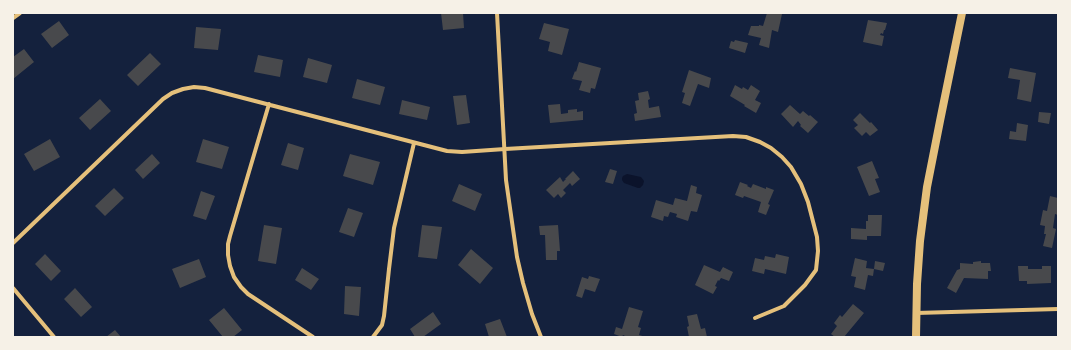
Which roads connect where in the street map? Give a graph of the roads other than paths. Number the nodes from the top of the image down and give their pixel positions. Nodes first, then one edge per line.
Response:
1 (20, 13) edge
2 (497, 13) edge
3 (962, 13) edge
4 (13, 18) edge
5 (269, 104) junction
6 (414, 143) junction
7 (505, 149) junction
8 (13, 243) edge
9 (13, 288) edge
10 (1058, 308) edge
11 (916, 313) junction
12 (755, 318) dead end
13 (54, 337) edge
14 (314, 337) edge
15 (373, 337) edge
16 (541, 337) edge
17 (916, 337) edge

1 - 4 street
2 - 7 street
3 - 11 main road
5 - 6 street
5 - 8 street
5 - 14 street
6 - 7 street
6 - 15 street
7 - 12 street
7 - 16 street
9 - 13 street
10 - 11 street
11 - 17 main road

